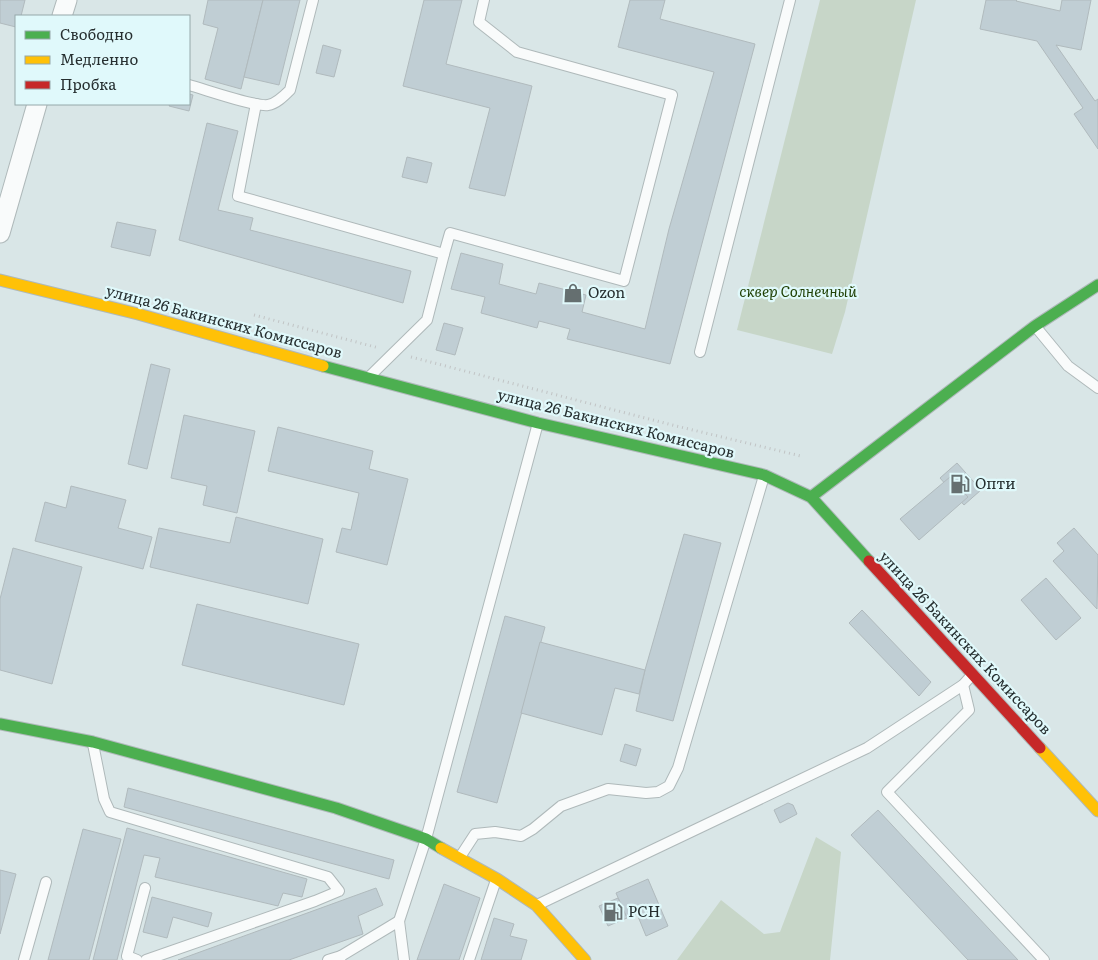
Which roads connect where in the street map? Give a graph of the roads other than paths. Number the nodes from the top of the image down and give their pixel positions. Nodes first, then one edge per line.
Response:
1 (67, 0) edge
2 (313, 0) edge
3 (484, 0) edge
4 (790, 0) edge
5 (62, 15) edge
6 (190, 85) edge
7 (256, 104) junction
8 (37, 105) edge
9 (0, 233) edge
10 (444, 254) junction
11 (0, 280) edge
12 (1098, 285) edge
13 (1035, 326) junction
14 (700, 352) dead end
15 (370, 377) junction
16 (1098, 388) edge
17 (538, 422) junction
18 (764, 476) junction
19 (811, 497) junction
20 (973, 674) junction
21 (963, 685) junction
22 (0, 724) edge
23 (93, 742) junction
24 (1098, 811) edge
25 (426, 839) junction
26 (459, 858) junction
27 (497, 879) junction
28 (46, 882) dead end
29 (145, 888) dead end
30 (536, 905) junction
31 (399, 922) junction
32 (340, 958) edge
33 (24, 960) edge
34 (137, 960) edge
35 (146, 960) edge
36 (328, 960) edge
37 (404, 960) edge
38 (469, 960) edge
39 (585, 960) edge
40 (1044, 960) edge

1 - 5 street
2 - 7 lane
3 - 10 lane
4 - 14 lane
6 - 7 lane
7 - 10 lane
8 - 9 street
10 - 15 lane
11 - 15 main road, улица 26 Бакинских Комиссаров
12 - 13 main road
13 - 16 lane
13 - 19 main road
15 - 17 main road, улица 26 Бакинских Комиссаров
17 - 18 main road, улица 26 Бакинских Комиссаров
17 - 25 lane
18 - 19 main road, улица 26 Бакинских Комиссаров
18 - 26 lane
19 - 20 main road, улица 26 Бакинских Комиссаров
20 - 21 lane
20 - 24 main road, улица 26 Бакинских Комиссаров
21 - 30 lane
21 - 40 lane
22 - 23 main road
23 - 25 main road
23 - 35 lane
25 - 26 main road
25 - 31 lane
26 - 27 main road
27 - 30 main road
27 - 38 lane
28 - 33 lane
29 - 34 lane
30 - 39 main road
31 - 32 lane
31 - 37 lane
32 - 36 lane

